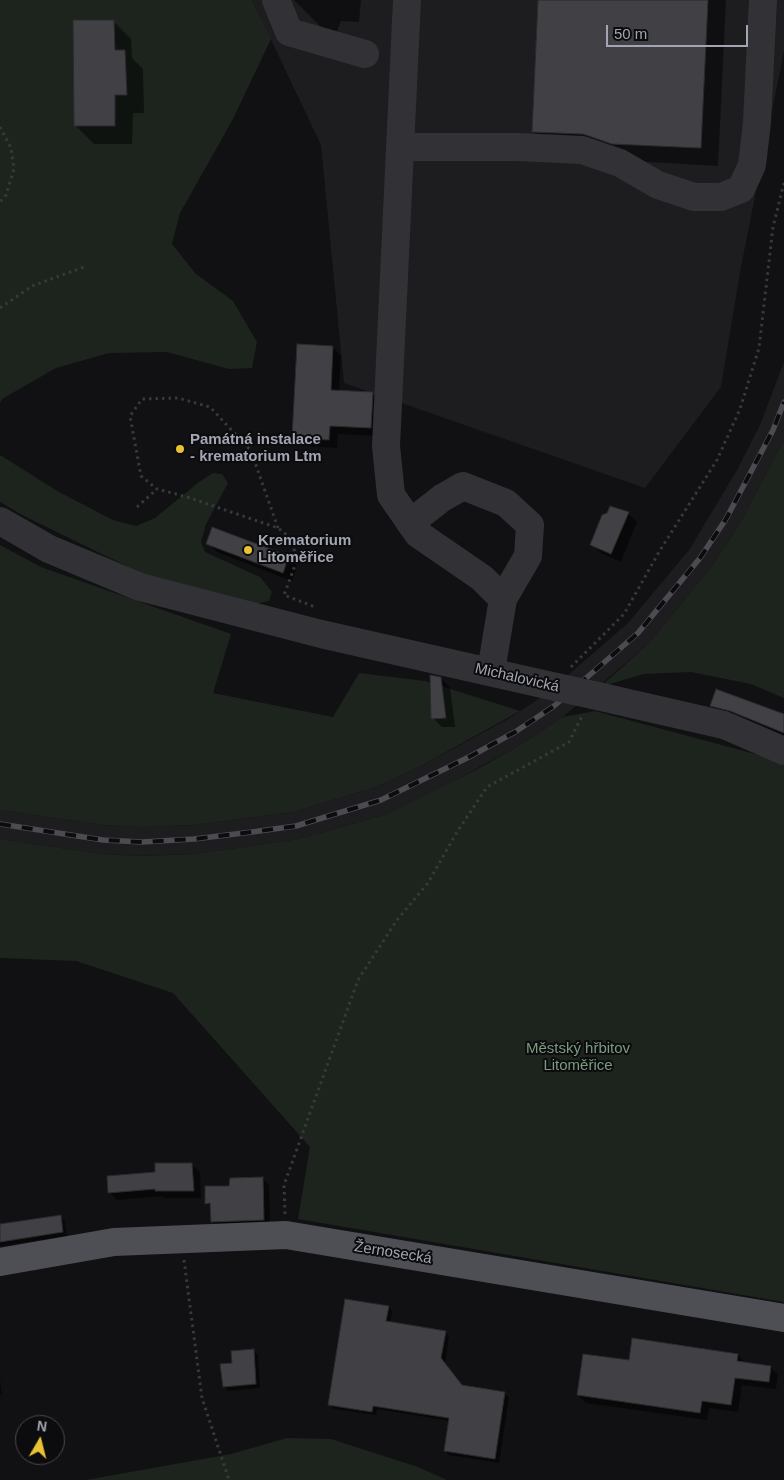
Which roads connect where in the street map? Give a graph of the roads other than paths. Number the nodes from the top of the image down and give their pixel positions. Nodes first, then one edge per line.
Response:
1 (276, 0) edge
2 (407, 0) edge
3 (763, 0) edge
4 (365, 54) dead end
5 (401, 147) junction
6 (0, 521) edge
7 (410, 523) junction
8 (503, 599) junction
9 (491, 671) junction
10 (784, 751) edge
11 (0, 1262) edge
12 (784, 1318) edge

1 - 4 street
2 - 5 street
3 - 5 street
5 - 7 street
6 - 9 street, Michalovická
7 - 8 street
7 - 8 street
8 - 9 street
9 - 10 street, Michalovická, bridge
11 - 12 main road, Žernosecká

